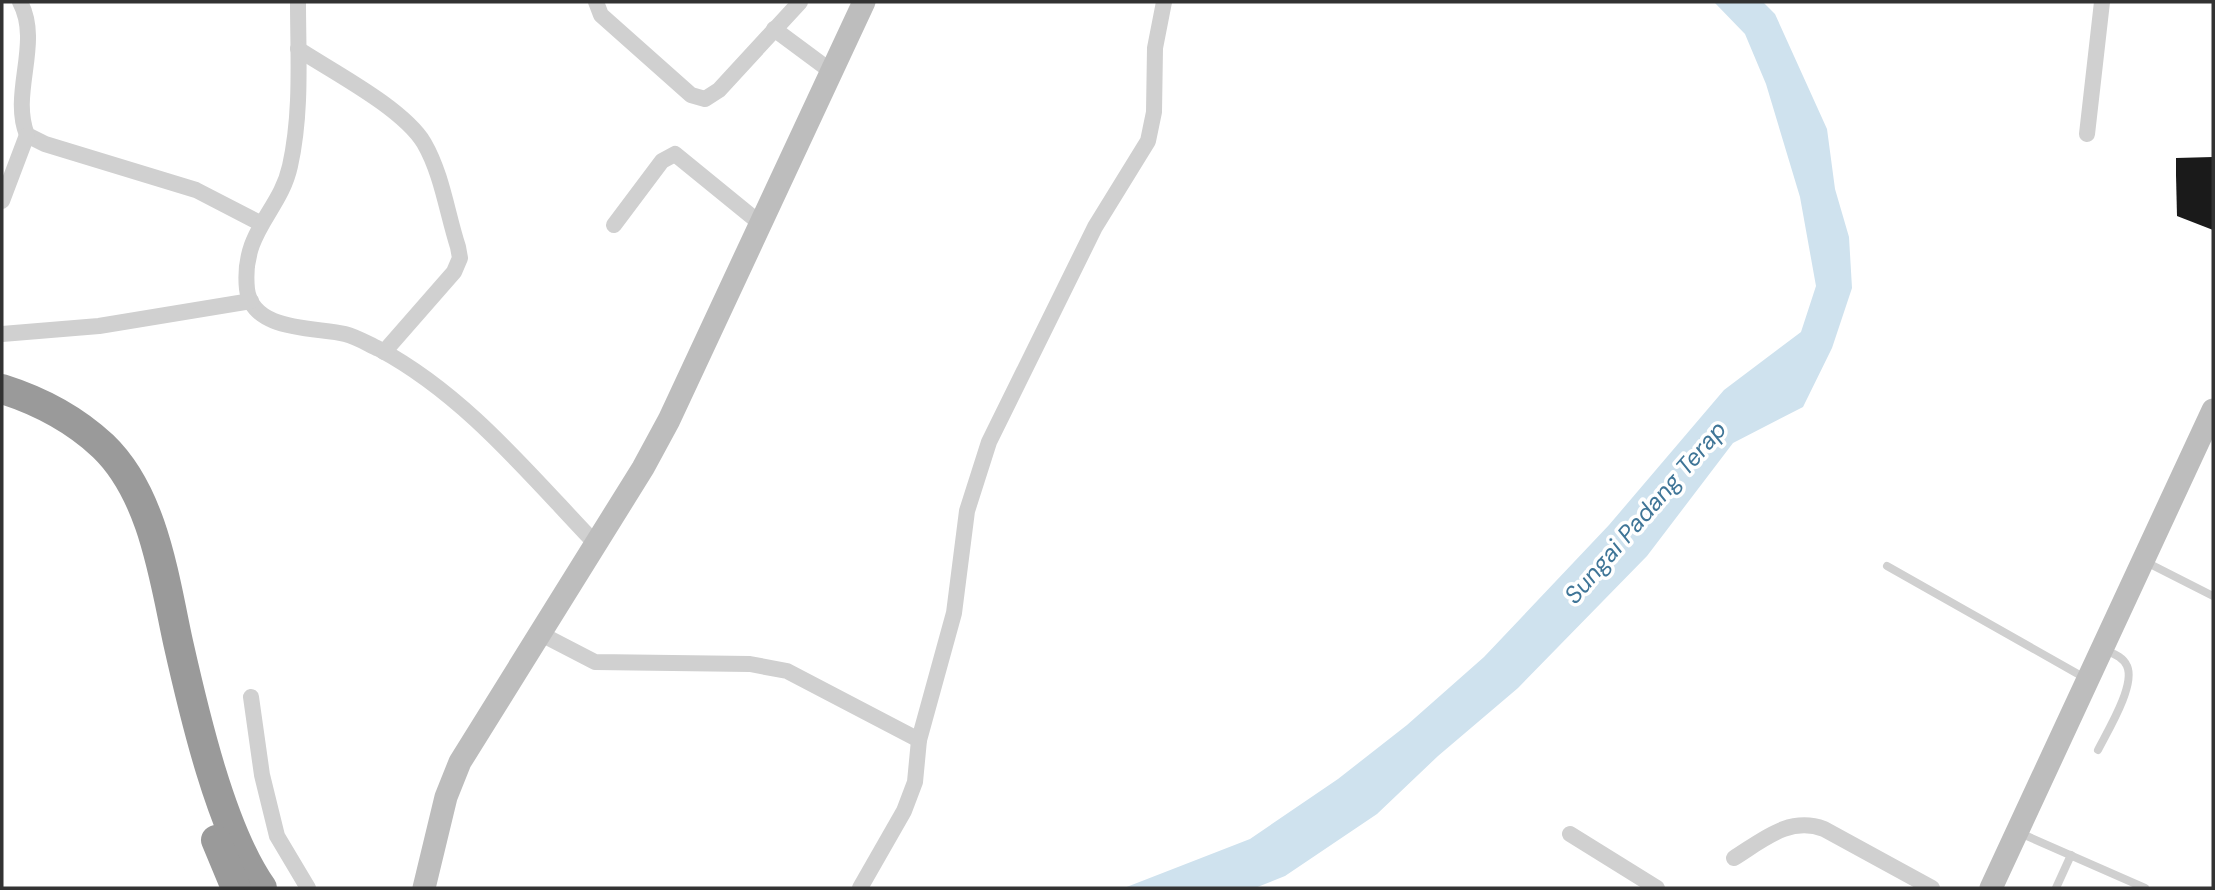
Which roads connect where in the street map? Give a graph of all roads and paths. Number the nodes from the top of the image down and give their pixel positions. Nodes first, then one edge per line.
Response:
1 (20, 2) edge
2 (298, 2) edge
3 (596, 2) edge
4 (800, 2) edge
5 (864, 2) edge
6 (1164, 2) edge
7 (2102, 2) edge
8 (774, 29) junction
9 (298, 49) junction
10 (832, 72) junction
11 (2087, 134) dead end
12 (27, 135) junction
13 (2, 201) edge
14 (260, 223) junction
15 (761, 224) junction
16 (614, 225) dead end
17 (251, 301) junction
18 (2, 334) edge
19 (384, 352) junction
20 (2, 389) edge
21 (2, 409) edge
22 (2213, 410) edge
23 (596, 543) junction
24 (2143, 561) junction
25 (1887, 566) dead end
26 (2213, 596) edge
27 (539, 633) junction
28 (2102, 648) junction
29 (2088, 680) junction
30 (251, 697) dead end
31 (919, 740) junction
32 (2098, 750) dead end
33 (2017, 832) junction
34 (1570, 834) dead end
35 (2071, 855) junction
36 (1734, 858) dead end
37 (236, 888) edge
38 (262, 888) edge
39 (308, 888) edge
40 (424, 888) edge
41 (860, 888) edge
42 (1657, 888) edge
43 (1933, 888) edge
44 (1991, 888) edge
45 (2056, 888) edge
46 (2144, 888) edge

1 - 12 street
2 - 9 street
3 - 8 street
4 - 8 street
5 - 10 street
6 - 31 street
7 - 11 street
8 - 10 street
9 - 14 street
9 - 19 street
10 - 15 street
12 - 13 street
12 - 14 street
14 - 17 street
15 - 16 street
15 - 23 street
17 - 18 street
17 - 19 street
19 - 23 street
20 - 38 highway
21 - 37 highway
22 - 24 street
23 - 27 street
24 - 26 lane
24 - 28 street
25 - 29 lane
27 - 31 street
27 - 40 street
28 - 29 street
28 - 32 lane
29 - 33 street
30 - 39 street
31 - 41 street
33 - 35 lane
33 - 44 street
34 - 42 street
35 - 45 lane
35 - 46 lane
36 - 43 street

